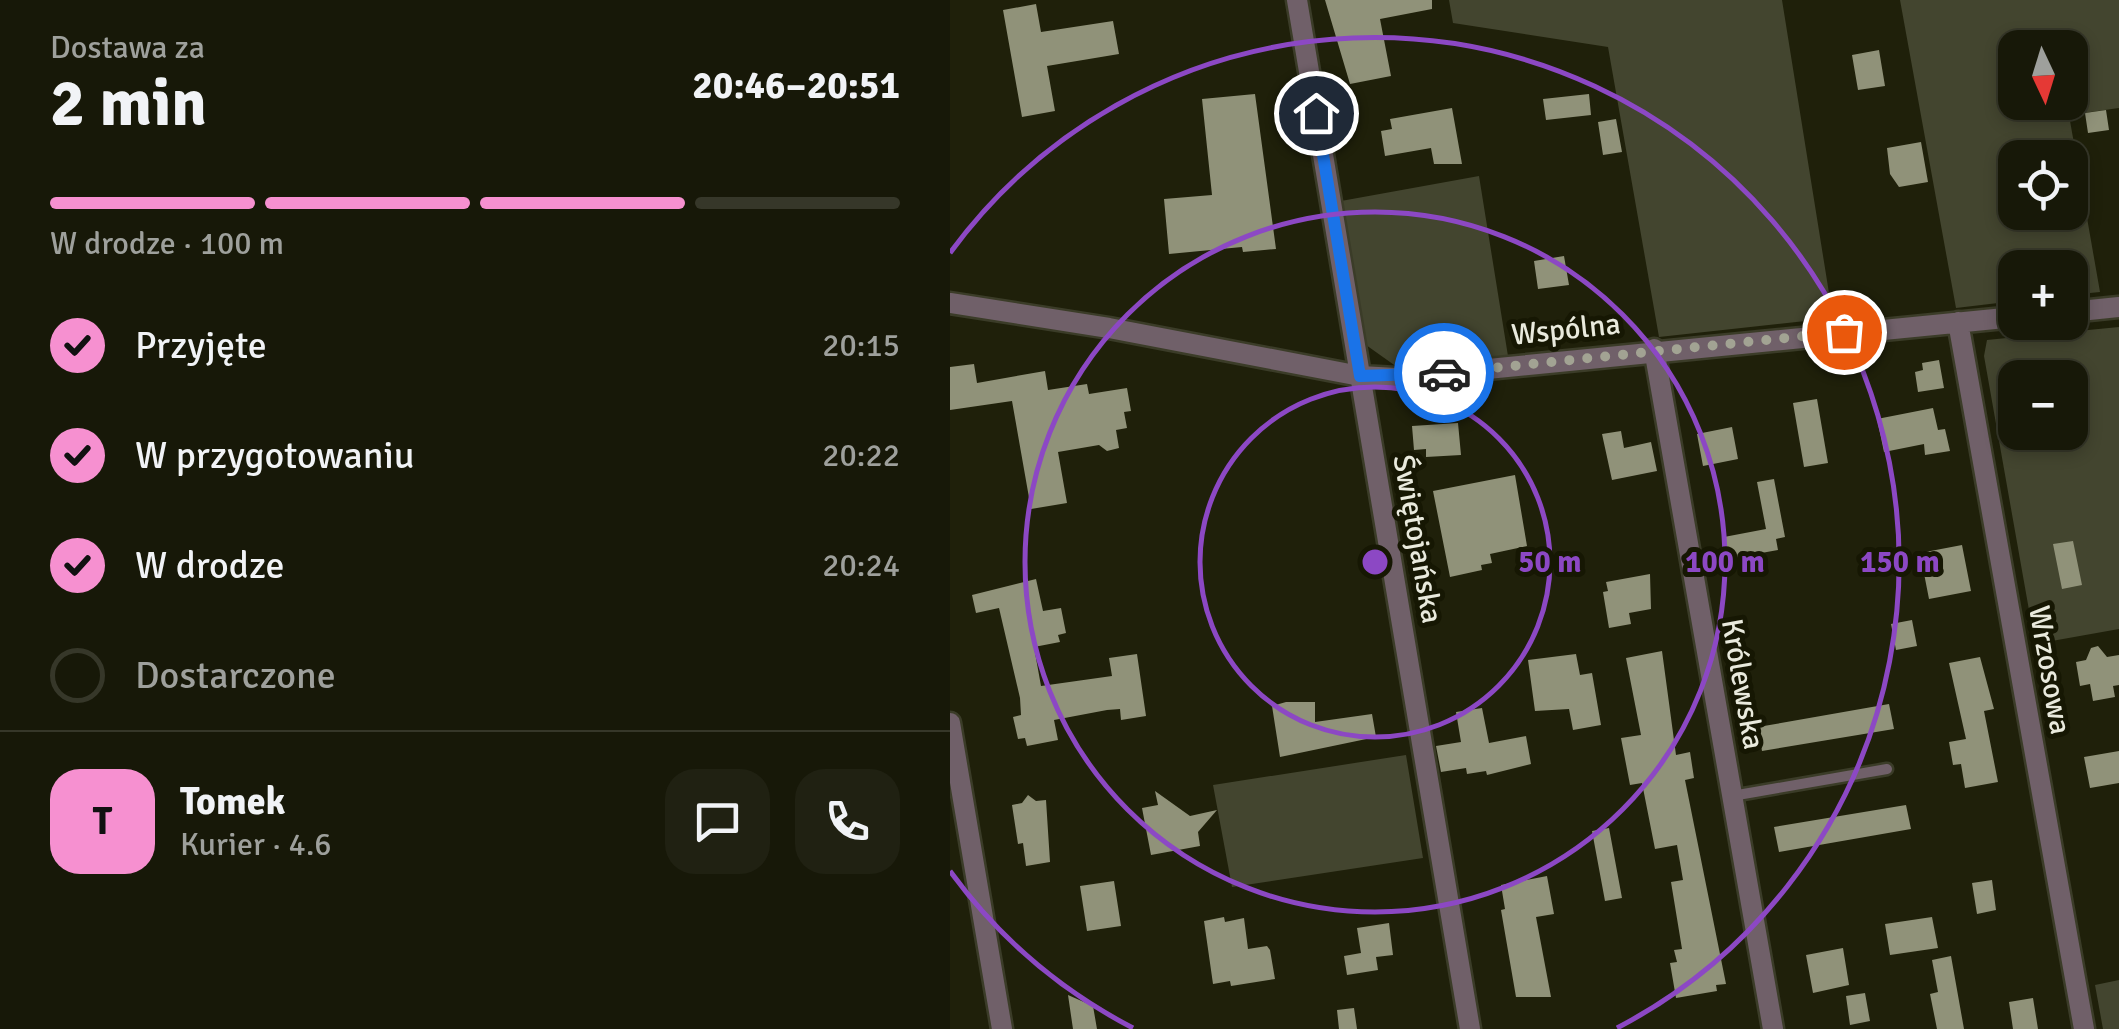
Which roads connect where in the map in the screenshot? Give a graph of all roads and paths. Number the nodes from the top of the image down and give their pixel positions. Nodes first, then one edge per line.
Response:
1 (1297, 0) edge
2 (950, 303) edge
3 (2119, 307) edge
4 (2088, 310) edge
5 (1998, 318) edge
6 (1958, 322) junction
7 (1654, 349) junction
8 (1360, 376) junction
9 (950, 724) edge
10 (1887, 769) dead end
11 (1732, 796) junction
12 (1002, 1029) edge
13 (1470, 1029) edge
14 (1773, 1029) edge
15 (2084, 1029) edge

1 - 8 street, Świętojańska
2 - 8 street, Wspólna
3 - 4 street
5 - 6 street, Wspólna
6 - 7 street, Wspólna
6 - 15 street, Wrzosowa
7 - 8 street, Wspólna
7 - 11 street, Królewska
8 - 13 street, Świętojańska
9 - 12 street
10 - 11 lane
11 - 14 street, Królewska

